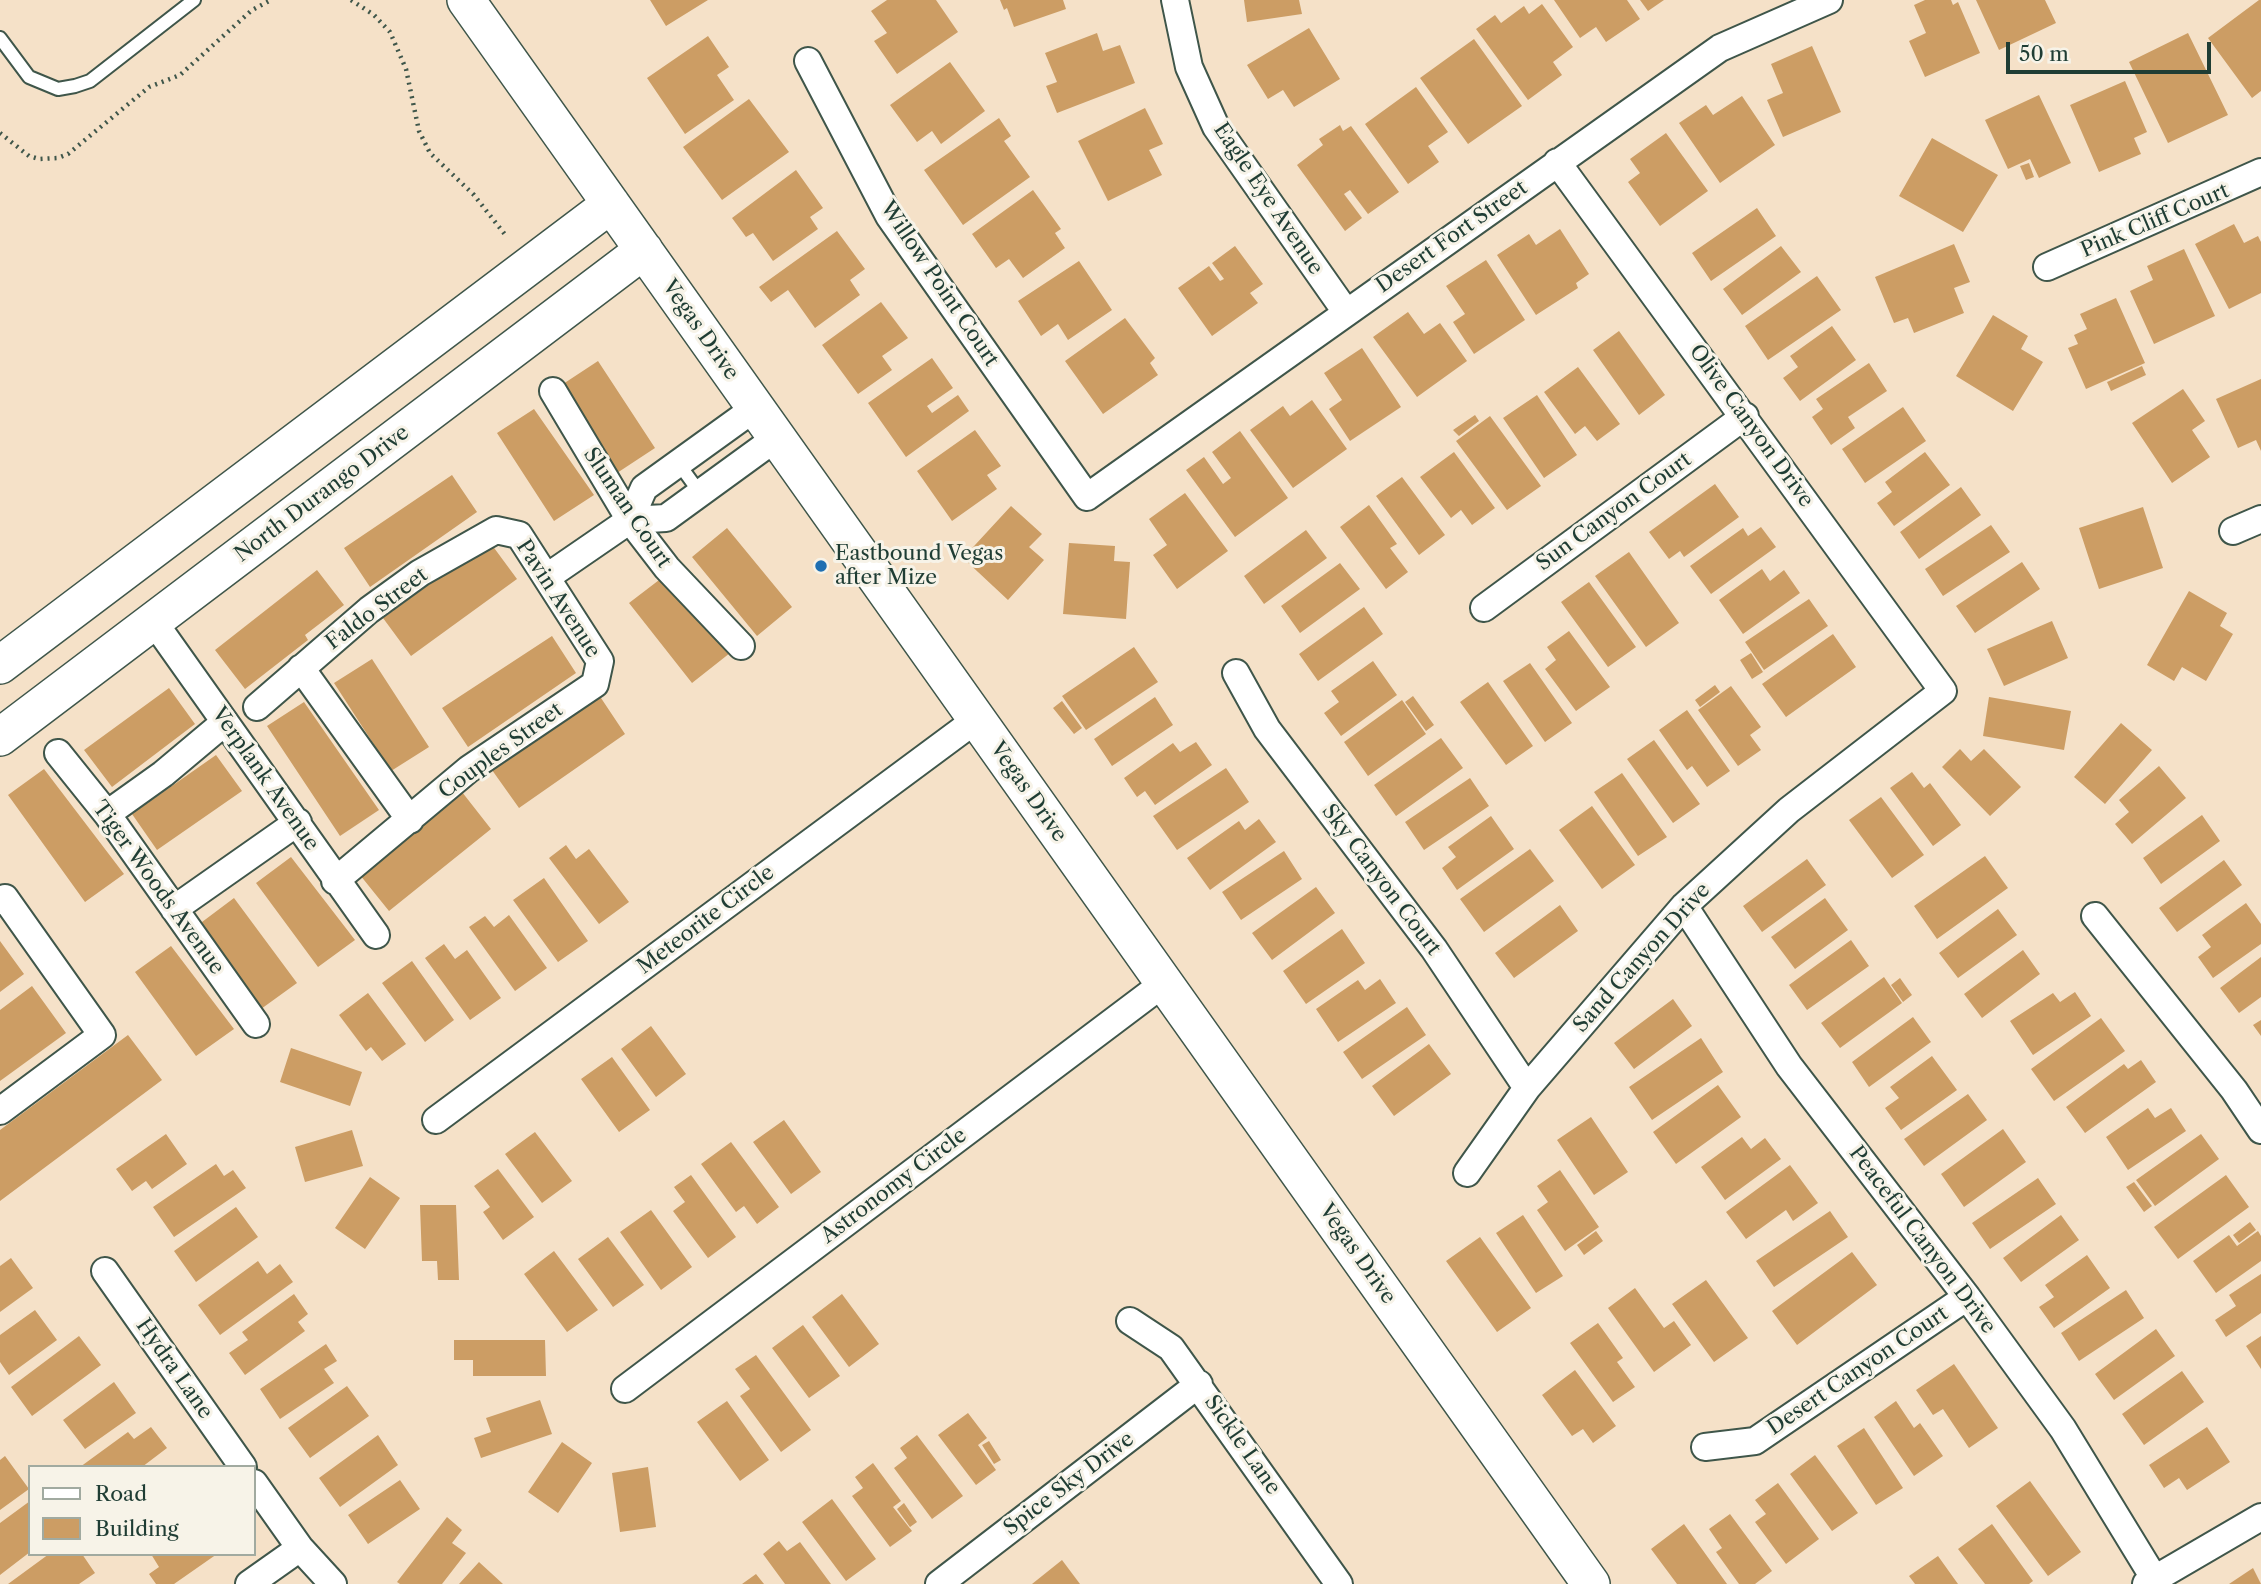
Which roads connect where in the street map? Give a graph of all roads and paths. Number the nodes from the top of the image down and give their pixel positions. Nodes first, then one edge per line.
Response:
1 (194, 0) edge
2 (271, 0) edge
3 (351, 0) edge
4 (466, 0) edge
5 (1175, 0) edge
6 (1829, 0) edge
7 (0, 38) edge
8 (808, 61) dead end
9 (0, 134) edge
10 (1558, 162) junction
11 (2261, 173) edge
12 (611, 204) junction
13 (507, 237) dead end
14 (644, 250) junction
15 (2047, 267) dead end
16 (1346, 313) junction
17 (553, 391) dead end
18 (755, 408) junction
19 (1745, 416) junction
20 (776, 438) junction
21 (679, 464) junction
22 (700, 493) junction
23 (1087, 497) joint
24 (2261, 519) edge
25 (630, 520) junction
26 (508, 530) joint
27 (2233, 531) dead end
28 (547, 577) junction
29 (1484, 608) dead end
30 (154, 622) junction
31 (741, 646) dead end
32 (0, 665) edge
33 (301, 668) junction
34 (600, 673) joint
35 (1236, 673) dead end
36 (1943, 691) joint
37 (257, 707) dead end
38 (977, 719) junction
39 (225, 722) junction
40 (0, 737) edge
41 (58, 753) dead end
42 (107, 814) junction
43 (410, 820) junction
44 (298, 822) junction
45 (335, 881) junction
46 (2, 900) edge
47 (1684, 906) junction
48 (174, 909) junction
49 (2095, 916) dead end
50 (376, 935) dead end
51 (1164, 983) junction
52 (256, 1024) dead end
53 (1527, 1088) junction
54 (0, 1111) edge
55 (436, 1120) dead end
56 (2261, 1130) edge
57 (1467, 1173) dead end
58 (104, 1271) dead end
59 (1967, 1297) junction
60 (1130, 1321) dead end
61 (1199, 1384) junction
62 (625, 1389) dead end
63 (1705, 1447) dead end
64 (242, 1465) edge
65 (256, 1486) edge
66 (2261, 1517) edge
67 (300, 1548) junction
68 (2150, 1581) edge
69 (249, 1584) edge
70 (333, 1584) edge
71 (939, 1584) edge
72 (1339, 1584) edge
73 (1591, 1584) edge

1 - 7 lane
2 - 9 path
3 - 13 path
4 - 12 main road, Vegas Drive
5 - 16 street, Eagle Eye Avenue
6 - 10 street, Desert Fort Street
8 - 23 street, Willow Point Court
10 - 16 street, Desert Fort Street
10 - 19 street, Olive Canyon Drive
11 - 15 street, Pink Cliff Court
12 - 14 main road, Vegas Drive
12 - 32 main road
14 - 18 main road, Vegas Drive
14 - 30 main road, North Durango Drive
16 - 23 street, Desert Fort Street
17 - 25 street, Sluman Court
18 - 20 main road, Vegas Drive
18 - 21 street
19 - 29 street, Sun Canyon Court
19 - 36 street, Olive Canyon Drive
20 - 22 street
20 - 38 main road, Vegas Drive
21 - 22 lane
21 - 25 street
22 - 25 street
24 - 27 street
25 - 28 street
25 - 31 street, Sluman Court
26 - 28 street, Pavin Avenue
26 - 33 street, Faldo Street
28 - 34 street, Pavin Avenue
30 - 39 street, Verplank Avenue
30 - 40 main road, North Durango Drive
33 - 37 street, Faldo Street
33 - 43 street
34 - 43 street, Couples Street
35 - 53 street, Sky Canyon Court
36 - 47 street, Sand Canyon Drive
38 - 51 main road, Vegas Drive
38 - 55 street, Meteorite Circle
39 - 42 street
39 - 44 street, Verplank Avenue
41 - 42 street, Tiger Woods Avenue
42 - 48 street, Tiger Woods Avenue
43 - 45 street, Couples Street
44 - 45 street, Verplank Avenue
44 - 48 street
45 - 50 street, Verplank Avenue
46 - 54 street
47 - 53 street, Sand Canyon Drive
47 - 59 street, Peaceful Canyon Drive
48 - 52 street, Tiger Woods Avenue
49 - 56 street
51 - 62 street, Astronomy Circle
51 - 73 main road, Vegas Drive
53 - 57 street, Sand Canyon Drive
58 - 64 street, Hydra Lane
59 - 63 street, Desert Canyon Court
59 - 68 street, Peaceful Canyon Drive
60 - 61 street, Sickle Lane
61 - 71 street, Spice Sky Drive
61 - 72 street, Sickle Lane
65 - 67 street
66 - 68 street
67 - 69 street
67 - 70 street

